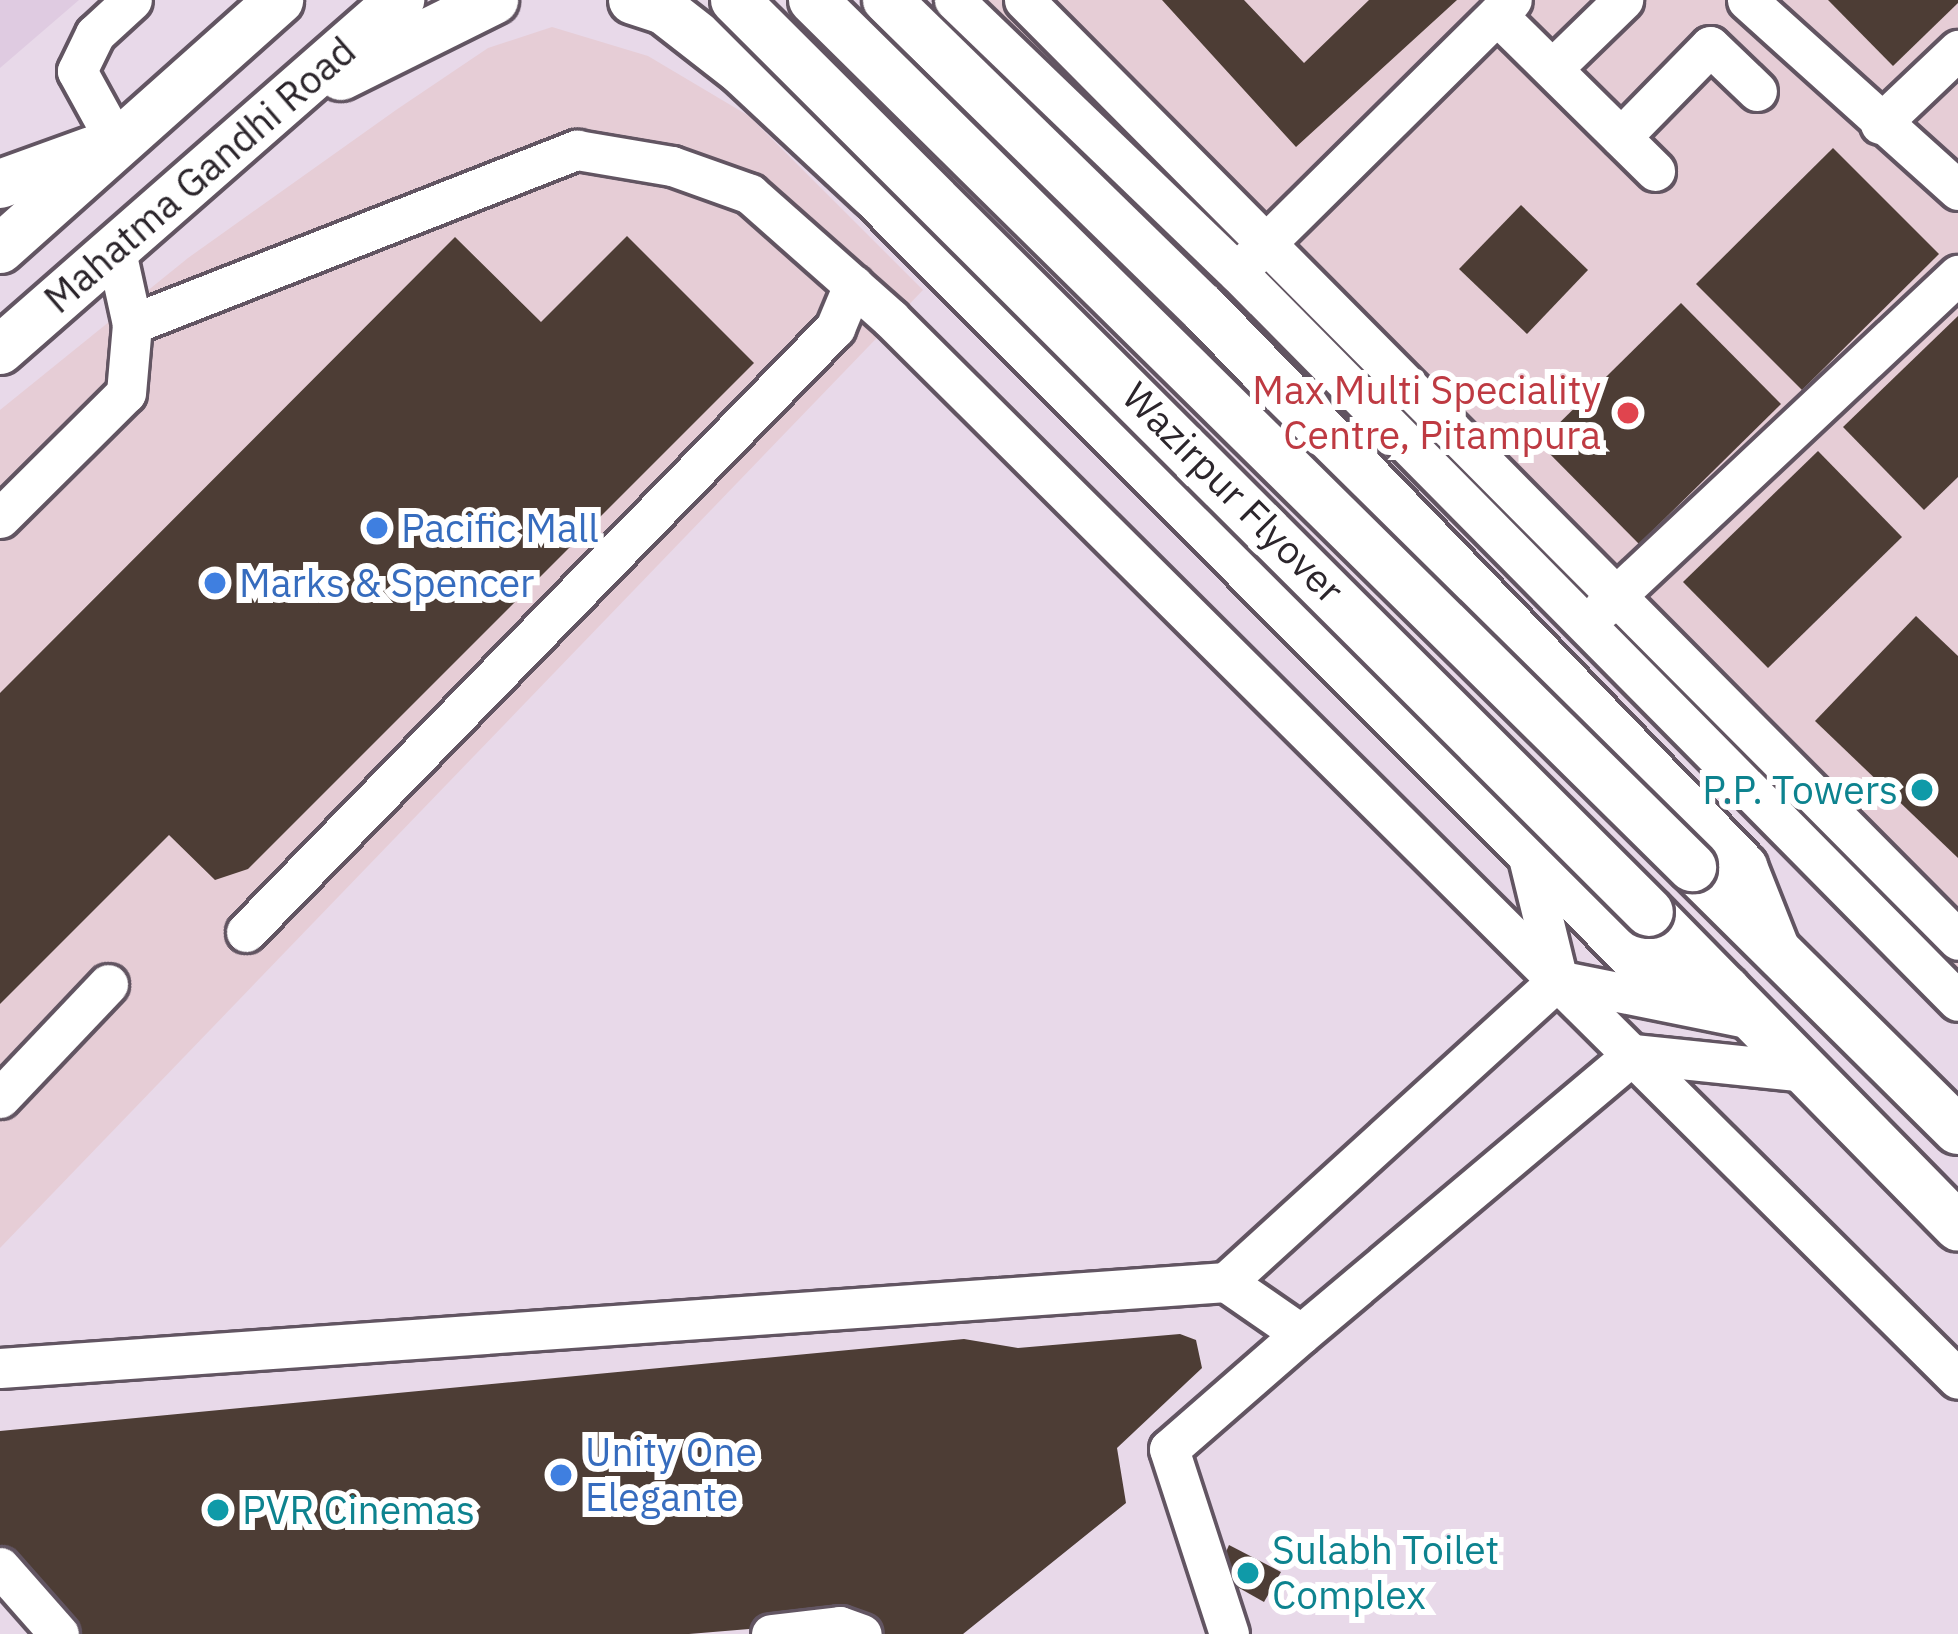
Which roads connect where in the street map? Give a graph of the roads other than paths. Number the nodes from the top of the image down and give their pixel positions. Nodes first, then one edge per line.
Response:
1 (132, 0) edge
2 (279, 0) edge
3 (400, 0) edge
4 (494, 0) edge
5 (633, 0) edge
6 (735, 0) edge
7 (813, 0) edge
8 (954, 0) edge
9 (1024, 0) edge
10 (1623, 0) edge
11 (1747, 0) edge
12 (894, 7) edge
13 (1504, 7) edge
14 (996, 14) edge
15 (1958, 50) edge
16 (1553, 68) junction
17 (1757, 91) dead end
18 (263, 118) junction
19 (790, 118) junction
20 (1880, 124) junction
21 (1621, 137) junction
22 (116, 142) junction
23 (1654, 171) dead end
24 (0, 184) edge
25 (1958, 190) edge
26 (115, 247) junction
27 (0, 249) edge
28 (1251, 258) junction
29 (1958, 275) edge
30 (853, 285) junction
31 (1202, 307) junction
32 (132, 324) junction
33 (0, 350) edge
34 (0, 518) edge
35 (1620, 594) junction
36 (1586, 622) junction
37 (1525, 845) junction
38 (1954, 928) edge
39 (246, 932) dead end
40 (1775, 948) junction
41 (1916, 958) junction
42 (1558, 980) junction
43 (108, 984) dead end
44 (1958, 1001) edge
45 (1741, 1005) junction
46 (1633, 1054) junction
47 (1808, 1072) junction
48 (0, 1098) edge
49 (1958, 1130) edge
50 (1958, 1226) edge
51 (1226, 1282) junction
52 (1301, 1334) junction
53 (0, 1368) edge
54 (1958, 1379) edge
55 (0, 1567) edge
56 (59, 1634) edge
57 (771, 1634) edge
58 (862, 1634) edge
59 (1228, 1634) edge

1 - 22 street
2 - 22 main road, Mahatma Gandhi Road
3 - 18 main road, Mahatma Gandhi Road
4 - 18 main road
5 - 19 main road
6 - 45 main road, Wazirpur Flyover, bridge
7 - 40 main road, Wazirpur Flyover, bridge
8 - 14 street
9 - 28 street
10 - 16 street
11 - 20 street
12 - 19 main road
12 - 31 main road
13 - 16 street
13 - 28 street
14 - 28 street
15 - 20 street
16 - 21 street
17 - 21 street
18 - 26 main road, Mahatma Gandhi Road
19 - 37 main road
20 - 25 street
21 - 23 street
22 - 24 main road
22 - 27 main road, Mahatma Gandhi Road
26 - 32 street
26 - 33 main road, Mahatma Gandhi Road
28 - 31 street
28 - 35 street
28 - 36 street
29 - 35 street
30 - 32 street
30 - 39 street
30 - 42 street
31 - 40 main road
32 - 34 street
35 - 36 street
35 - 38 street
36 - 41 street
37 - 42 street
37 - 45 main road
38 - 41 street
40 - 49 main road, Wazirpur Flyover
41 - 44 street
42 - 45 street
42 - 46 street
42 - 51 street
43 - 48 street
45 - 47 main road, Wazirpur Flyover
46 - 47 street
46 - 52 street
46 - 54 street
47 - 50 main road, Wazirpur Flyover
51 - 52 street
51 - 53 street
52 - 59 street
55 - 56 street
57 - 58 street

